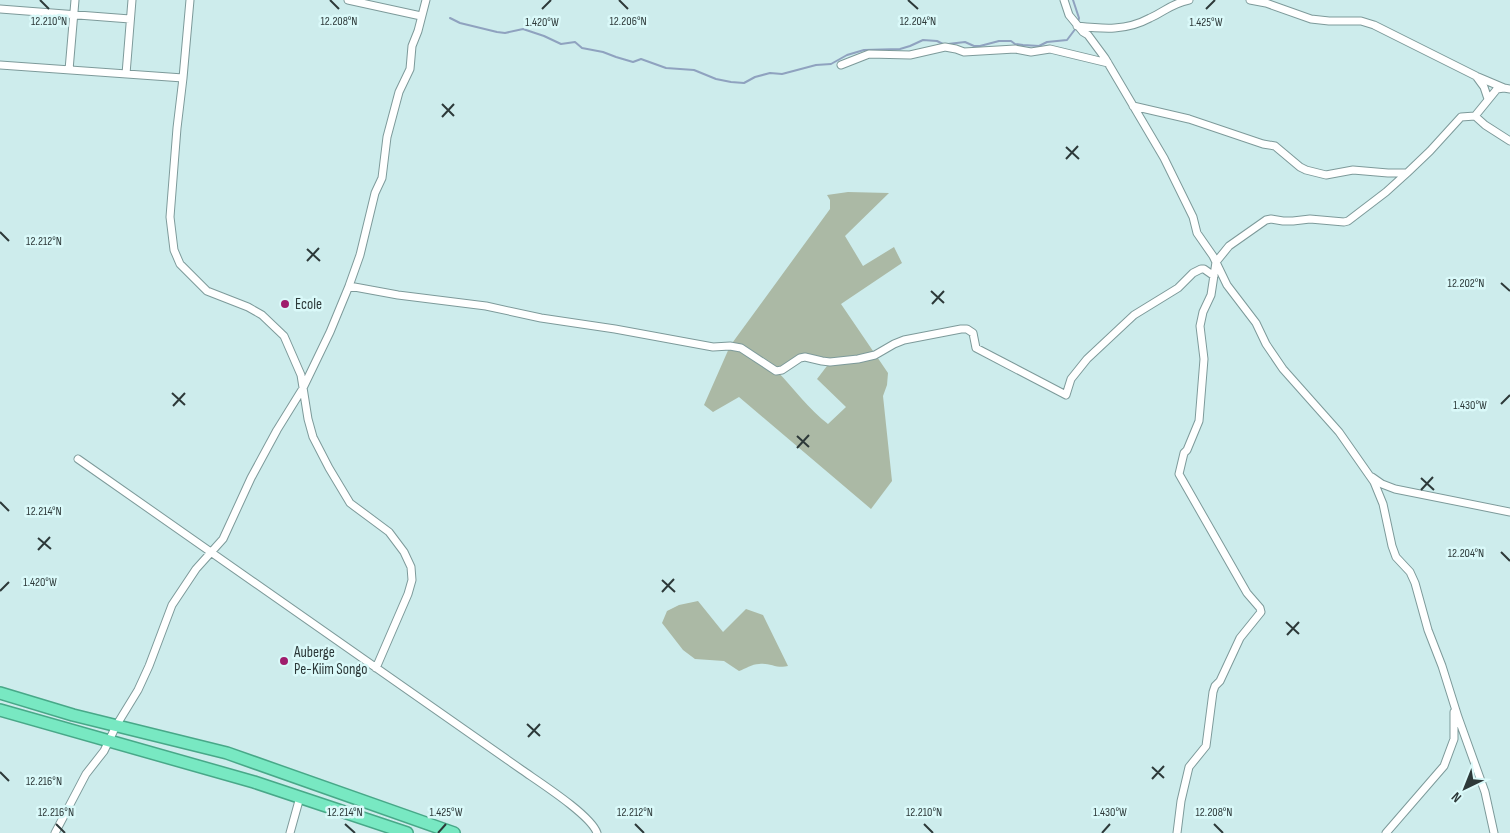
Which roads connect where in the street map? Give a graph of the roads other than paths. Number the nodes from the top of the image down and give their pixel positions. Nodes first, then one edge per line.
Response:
1 (75, 0) edge
2 (132, 0) edge
3 (190, 0) edge
4 (348, 0) edge
5 (426, 0) edge
6 (1064, 0) edge
7 (1189, 0) edge
8 (1250, 0) edge
9 (368, 2) edge
10 (0, 9) edge
11 (74, 14) junction
12 (421, 16) junction
13 (130, 19) junction
14 (1077, 26) junction
15 (1108, 63) junction
16 (0, 65) edge
17 (841, 65) dead end
18 (69, 70) junction
19 (126, 74) junction
20 (1476, 76) junction
21 (183, 78) junction
22 (1507, 88) edge
23 (1488, 99) junction
24 (1133, 106) junction
25 (1476, 116) junction
26 (1510, 141) edge
27 (1407, 173) junction
28 (1216, 262) junction
29 (1214, 276) junction
30 (350, 286) junction
31 (303, 388) junction
32 (78, 459) dead end
33 (1370, 476) junction
34 (1510, 512) edge
35 (210, 552) junction
36 (376, 668) junction
37 (0, 693) edge
38 (1453, 701) junction
39 (0, 710) edge
40 (116, 726) junction
41 (109, 740) junction
42 (300, 797) junction
43 (55, 833) edge
44 (290, 833) edge
45 (407, 833) edge
46 (454, 833) edge
47 (597, 833) edge
48 (1177, 833) edge
49 (1386, 833) edge
50 (1494, 833) edge

1 - 11 street
2 - 13 street
3 - 21 street
4 - 9 street
5 - 12 street
6 - 14 street
7 - 14 street
8 - 20 street
9 - 12 street
10 - 11 street
11 - 13 street
11 - 18 street
12 - 30 street
13 - 19 street
14 - 15 street
15 - 17 street
15 - 24 street
16 - 18 street
18 - 19 street
19 - 21 street
20 - 22 street
20 - 23 street
21 - 31 street
22 - 23 street
23 - 25 street
24 - 27 street
24 - 28 street
25 - 26 street
25 - 27 street
27 - 28 street
28 - 29 street
28 - 33 street
29 - 30 street
29 - 48 street
30 - 31 street
31 - 35 street
31 - 36 street
32 - 35 street
33 - 34 street
33 - 38 street
35 - 36 street
35 - 40 street
36 - 47 street
37 - 40 highway
38 - 49 street
38 - 50 street
39 - 41 highway
40 - 41 street
40 - 46 highway
41 - 42 highway
41 - 43 street
42 - 44 street
42 - 45 highway

